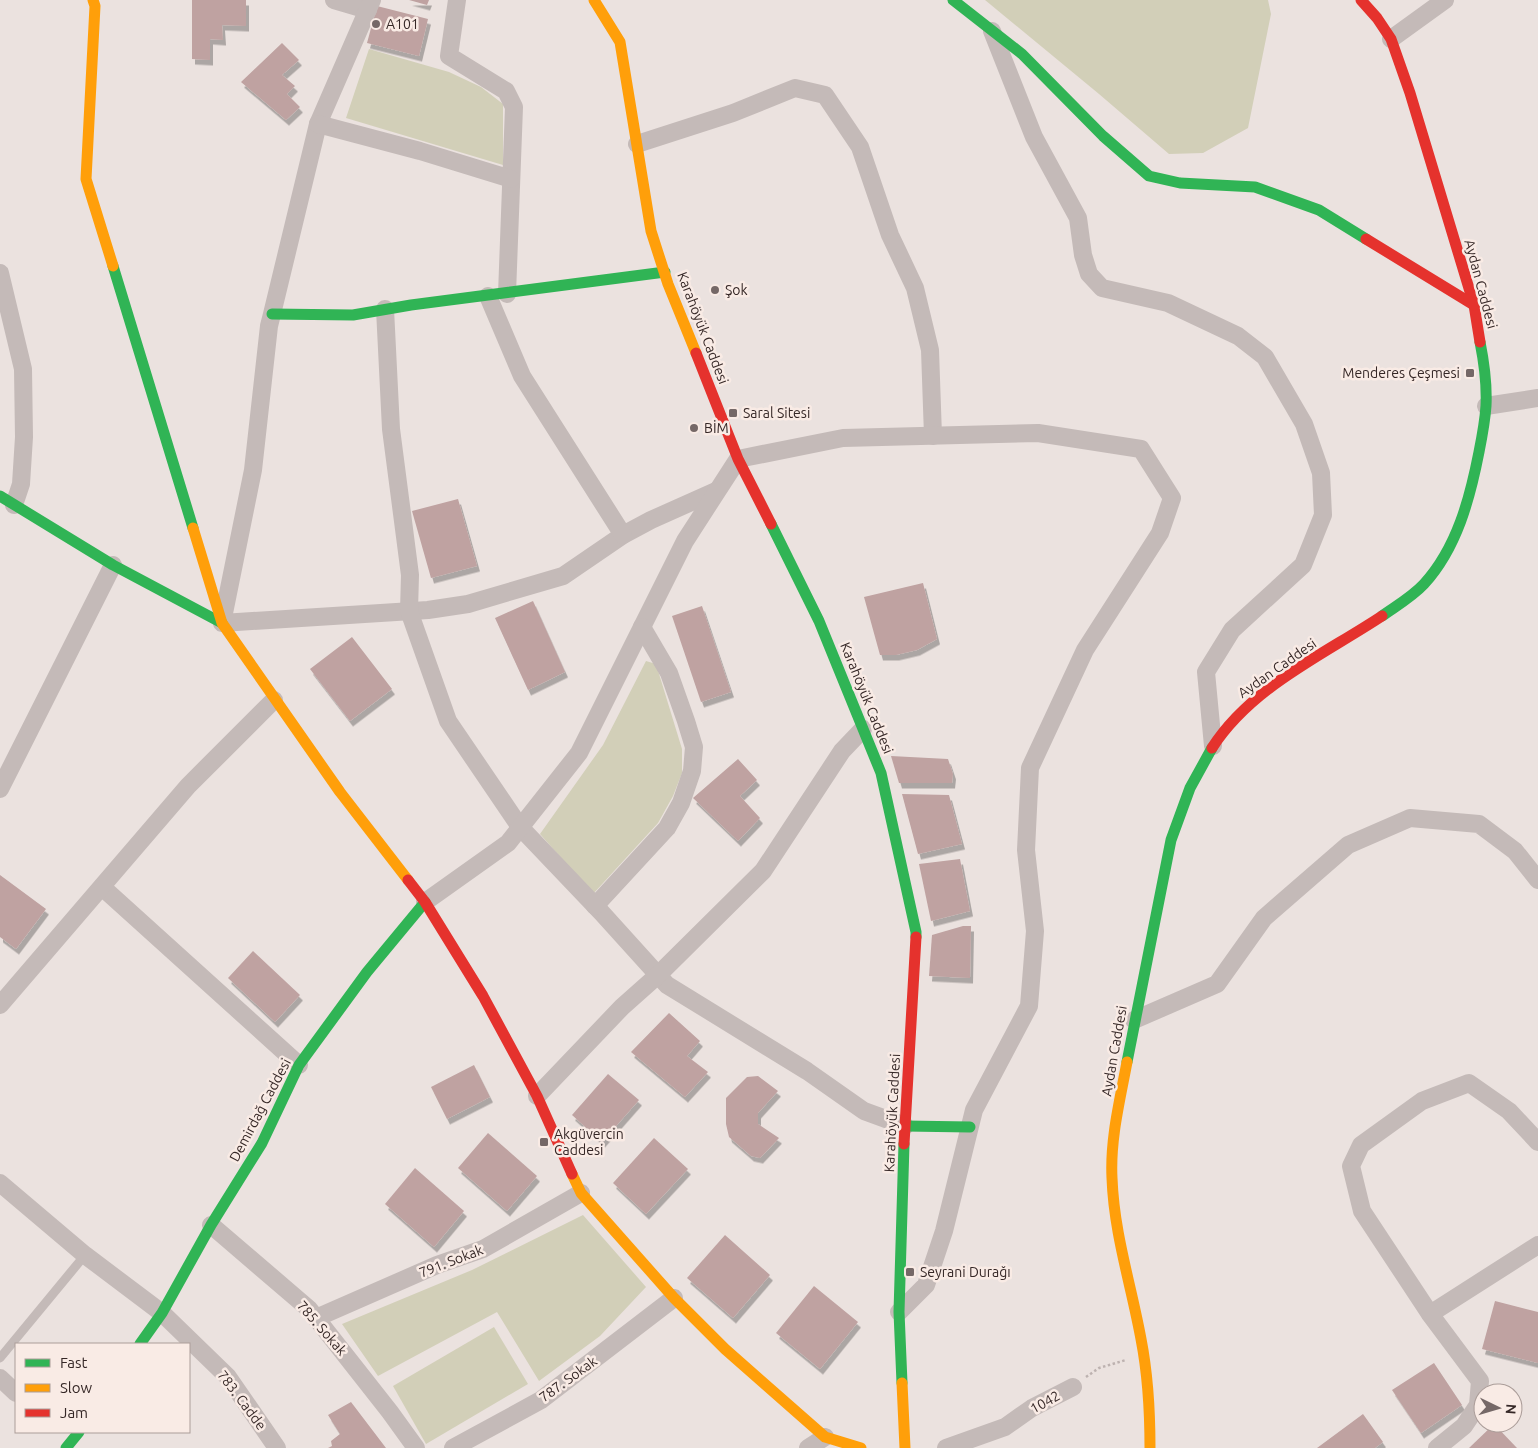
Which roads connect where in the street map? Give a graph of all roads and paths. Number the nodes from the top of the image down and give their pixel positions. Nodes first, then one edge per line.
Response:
1 (93, 0) edge
2 (334, 0) edge
3 (457, 0) edge
4 (594, 0) edge
5 (953, 0) edge
6 (1362, 0) edge
7 (1445, 0) edge
8 (370, 5) edge
9 (992, 30) junction
10 (1391, 39) junction
11 (318, 124) junction
12 (637, 144) junction
13 (512, 179) junction
14 (665, 272) junction
15 (0, 273) edge
16 (507, 294) junction
17 (488, 296) junction
18 (1474, 305) junction
19 (386, 309) junction
20 (272, 314) junction
21 (1538, 398) edge
22 (1486, 406) junction
23 (933, 436) junction
24 (738, 459) junction
25 (716, 491) junction
26 (7, 500) edge
27 (623, 536) junction
28 (113, 564) junction
29 (409, 611) junction
30 (222, 623) junction
31 (642, 627) junction
32 (274, 700) junction
33 (863, 729) junction
34 (1213, 746) junction
35 (0, 789) edge
36 (520, 827) junction
37 (1538, 880) edge
38 (102, 887) junction
39 (425, 902) junction
40 (595, 906) junction
41 (658, 975) junction
42 (0, 1005) edge
43 (1134, 1020) junction
44 (299, 1065) junction
45 (537, 1096) junction
46 (905, 1126) junction
47 (970, 1127) junction
48 (1538, 1142) edge
49 (0, 1183) edge
50 (581, 1194) junction
51 (211, 1226) junction
52 (1538, 1245) edge
53 (85, 1255) junction
54 (674, 1298) junction
55 (899, 1312) junction
56 (162, 1313) junction
57 (1430, 1314) junction
58 (316, 1318) junction
59 (141, 1343) edge
60 (1143, 1355) junction
61 (0, 1358) edge
62 (0, 1378) edge
63 (1072, 1387) joint
64 (15, 1392) edge
65 (825, 1437) junction
66 (277, 1448) edge
67 (416, 1448) edge
68 (453, 1448) edge
69 (808, 1448) edge
70 (861, 1448) edge
71 (906, 1448) edge
72 (946, 1448) edge
73 (1150, 1448) edge
74 (1437, 1448) edge

1 - 30 street
2 - 8 street
3 - 13 street
4 - 12 street, Karahöyük Caddesi
5 - 9 street
6 - 10 street, Aydan Caddesi
7 - 10 street
8 - 11 street
9 - 18 street
9 - 34 street
10 - 18 street, Aydan Caddesi
11 - 13 street
11 - 20 street
12 - 14 street, Karahöyük Caddesi
12 - 23 street
13 - 16 street
14 - 16 street
14 - 24 street, Karahöyük Caddesi
15 - 26 street
16 - 17 street
17 - 19 street
17 - 27 street
18 - 22 street, Aydan Caddesi
19 - 20 street
19 - 29 street
20 - 30 street
21 - 22 street
22 - 34 street, Aydan Caddesi
23 - 24 street
23 - 47 street
24 - 25 street
24 - 33 street, Karahöyük Caddesi
25 - 27 street
25 - 31 street
26 - 28 street
27 - 29 street
28 - 30 street
28 - 35 street
29 - 30 street
29 - 36 street
30 - 32 street
31 - 36 street
31 - 40 street
32 - 38 street
32 - 39 street
33 - 41 street
33 - 46 street, Karahöyük Caddesi
34 - 43 street, Aydan Caddesi
36 - 39 street
36 - 40 street
37 - 43 street
38 - 42 street
38 - 44 street
39 - 44 street, Demirdağ Caddesi
39 - 45 street
40 - 41 street
41 - 45 street
41 - 46 street
43 - 60 street, Aydan Caddesi
44 - 51 street, Demirdağ Caddesi
45 - 50 street
46 - 47 street
46 - 55 street, Karahöyük Caddesi
47 - 55 street
48 - 57 street
49 - 53 street, 783. Cadde
50 - 54 street
50 - 58 street, 791. Sokak
51 - 56 street, Demirdağ Caddesi
51 - 58 street, 785. Sokak
52 - 57 street
53 - 56 street, 783. Cadde
53 - 61 lane
54 - 65 street
54 - 68 street, 787. Sokak
55 - 71 street, Karahöyük Caddesi
56 - 59 street, Demirdağ Caddesi
56 - 66 street, 783. Cadde
57 - 74 street
58 - 67 street, 785. Sokak
60 - 63 path, 1042
60 - 73 street, Aydan Caddesi
62 - 64 street
63 - 72 street, 1042
65 - 69 street
65 - 70 street

